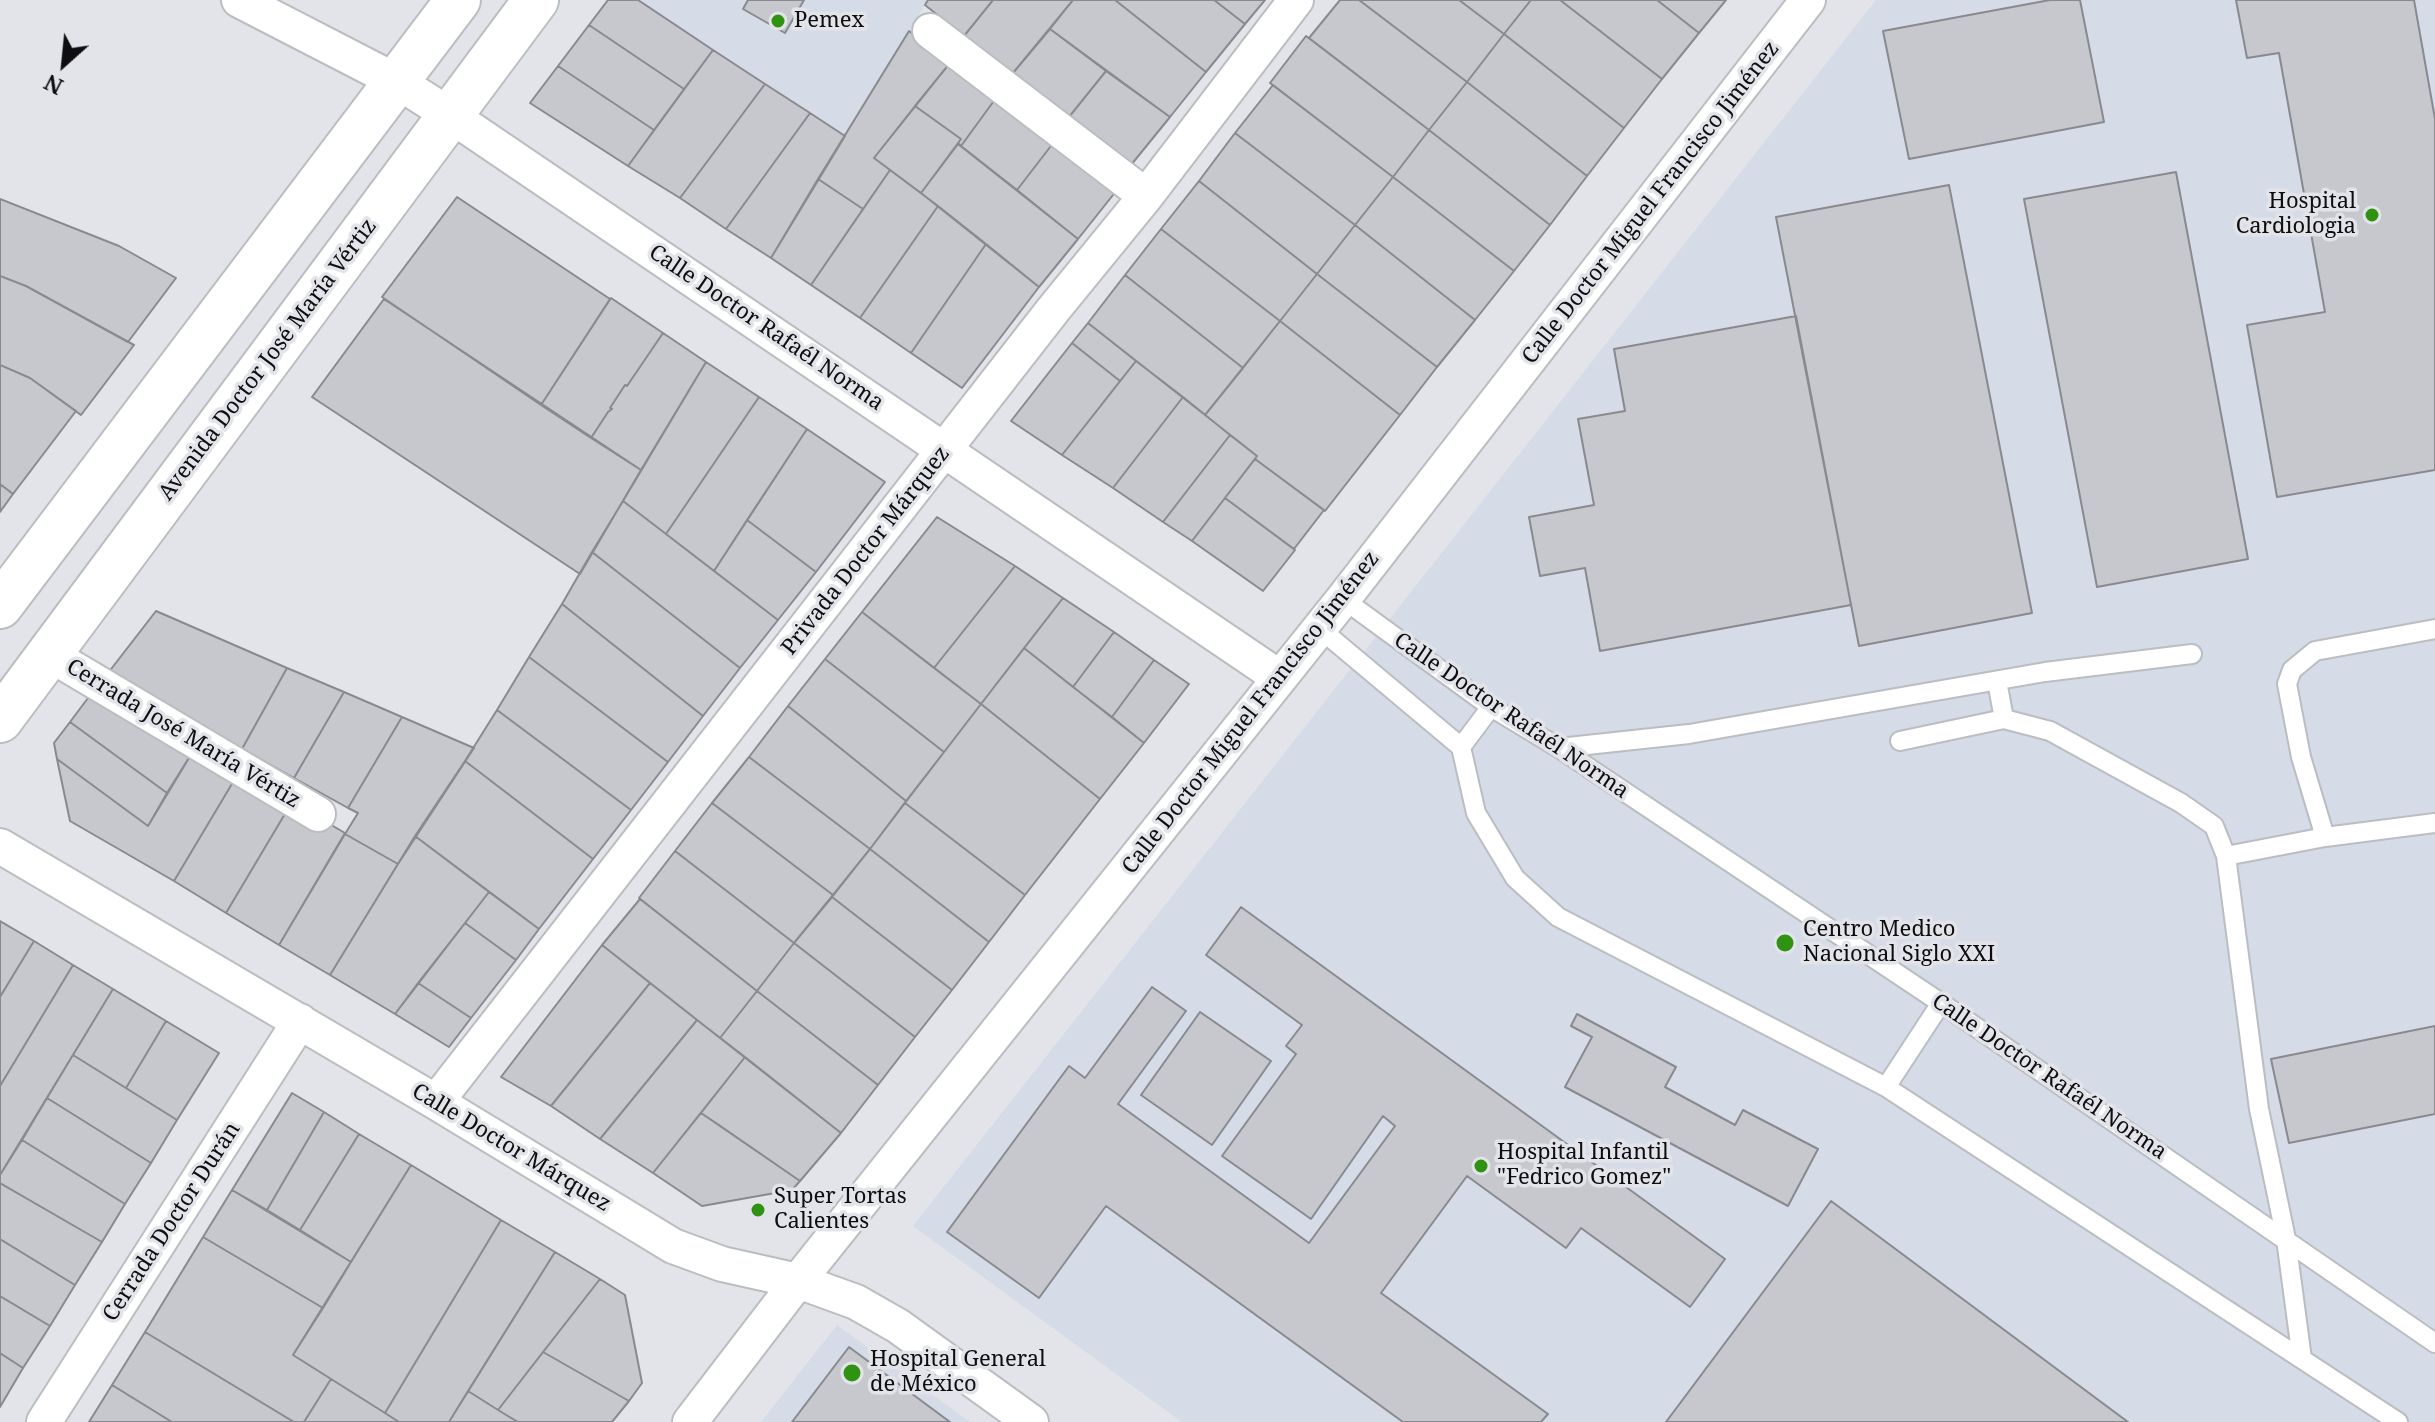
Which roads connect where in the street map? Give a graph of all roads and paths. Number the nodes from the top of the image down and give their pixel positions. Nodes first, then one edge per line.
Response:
1 (239, 0) edge
2 (458, 0) edge
3 (536, 0) edge
4 (1296, 0) edge
5 (1808, 0) edge
6 (930, 31) dead end
7 (398, 82) junction
8 (450, 115) junction
9 (1146, 196) junction
10 (945, 449) junction
11 (1343, 599) junction
12 (0, 606) edge
13 (1319, 628) junction
14 (2435, 629) edge
15 (49, 654) junction
16 (2192, 654) dead end
17 (1280, 678) junction
18 (1997, 681) junction
19 (1491, 707) junction
20 (2004, 719) junction
21 (0, 720) edge
22 (1900, 741) dead end
23 (1461, 747) junction
24 (1559, 748) junction
25 (318, 814) dead end
26 (2435, 823) edge
27 (2325, 837) junction
28 (0, 846) edge
29 (2226, 856) junction
30 (1941, 1003) junction
31 (300, 1021) junction
32 (1886, 1087) junction
33 (436, 1102) junction
34 (2286, 1239) junction
35 (798, 1281) junction
36 (2435, 1343) edge
37 (2302, 1359) junction
38 (44, 1422) edge
39 (690, 1422) edge
40 (1031, 1422) edge
41 (2398, 1422) edge

1 - 7 street, Calle Doctor Rafaél Norma
2 - 7 main road
3 - 8 main road, Avenida Doctor José María Vértiz
4 - 9 street, Privada Doctor Márquez
5 - 11 street, Calle Doctor Miguel Francisco Jiménez
6 - 9 street
7 - 8 street, Calle Doctor Rafaél Norma
7 - 12 main road
8 - 10 street, Calle Doctor Rafaél Norma
8 - 15 main road, Avenida Doctor José María Vértiz
9 - 10 street, Privada Doctor Márquez
10 - 17 street, Calle Doctor Rafaél Norma
10 - 33 street, Privada Doctor Márquez
11 - 13 street, Calle Doctor Miguel Francisco Jiménez
11 - 19 lane, Calle Doctor Rafaél Norma
13 - 17 street, Calle Doctor Miguel Francisco Jiménez
13 - 23 lane
14 - 27 lane
15 - 21 main road, Avenida Doctor José María Vértiz
15 - 25 street, Cerrada José María Vértiz
16 - 18 lane
17 - 35 street, Calle Doctor Miguel Francisco Jiménez
18 - 20 lane
18 - 24 lane
19 - 23 lane
19 - 24 lane, Calle Doctor Rafaél Norma
20 - 22 lane
20 - 29 lane
23 - 32 lane
24 - 30 lane, Calle Doctor Rafaél Norma
26 - 27 lane
27 - 29 lane
28 - 31 street, Calle Doctor Márquez
29 - 34 lane
30 - 32 lane
30 - 34 lane, Calle Doctor Rafaél Norma
31 - 33 street, Calle Doctor Márquez
31 - 38 street, Cerrada Doctor Durán
32 - 37 lane
33 - 35 street, Calle Doctor Márquez
34 - 36 lane, Calle Doctor Rafaél Norma
34 - 37 lane
35 - 39 street, Calle Doctor Miguel Francisco Jiménez
35 - 40 street, Calle Doctor Márquez
37 - 41 lane

